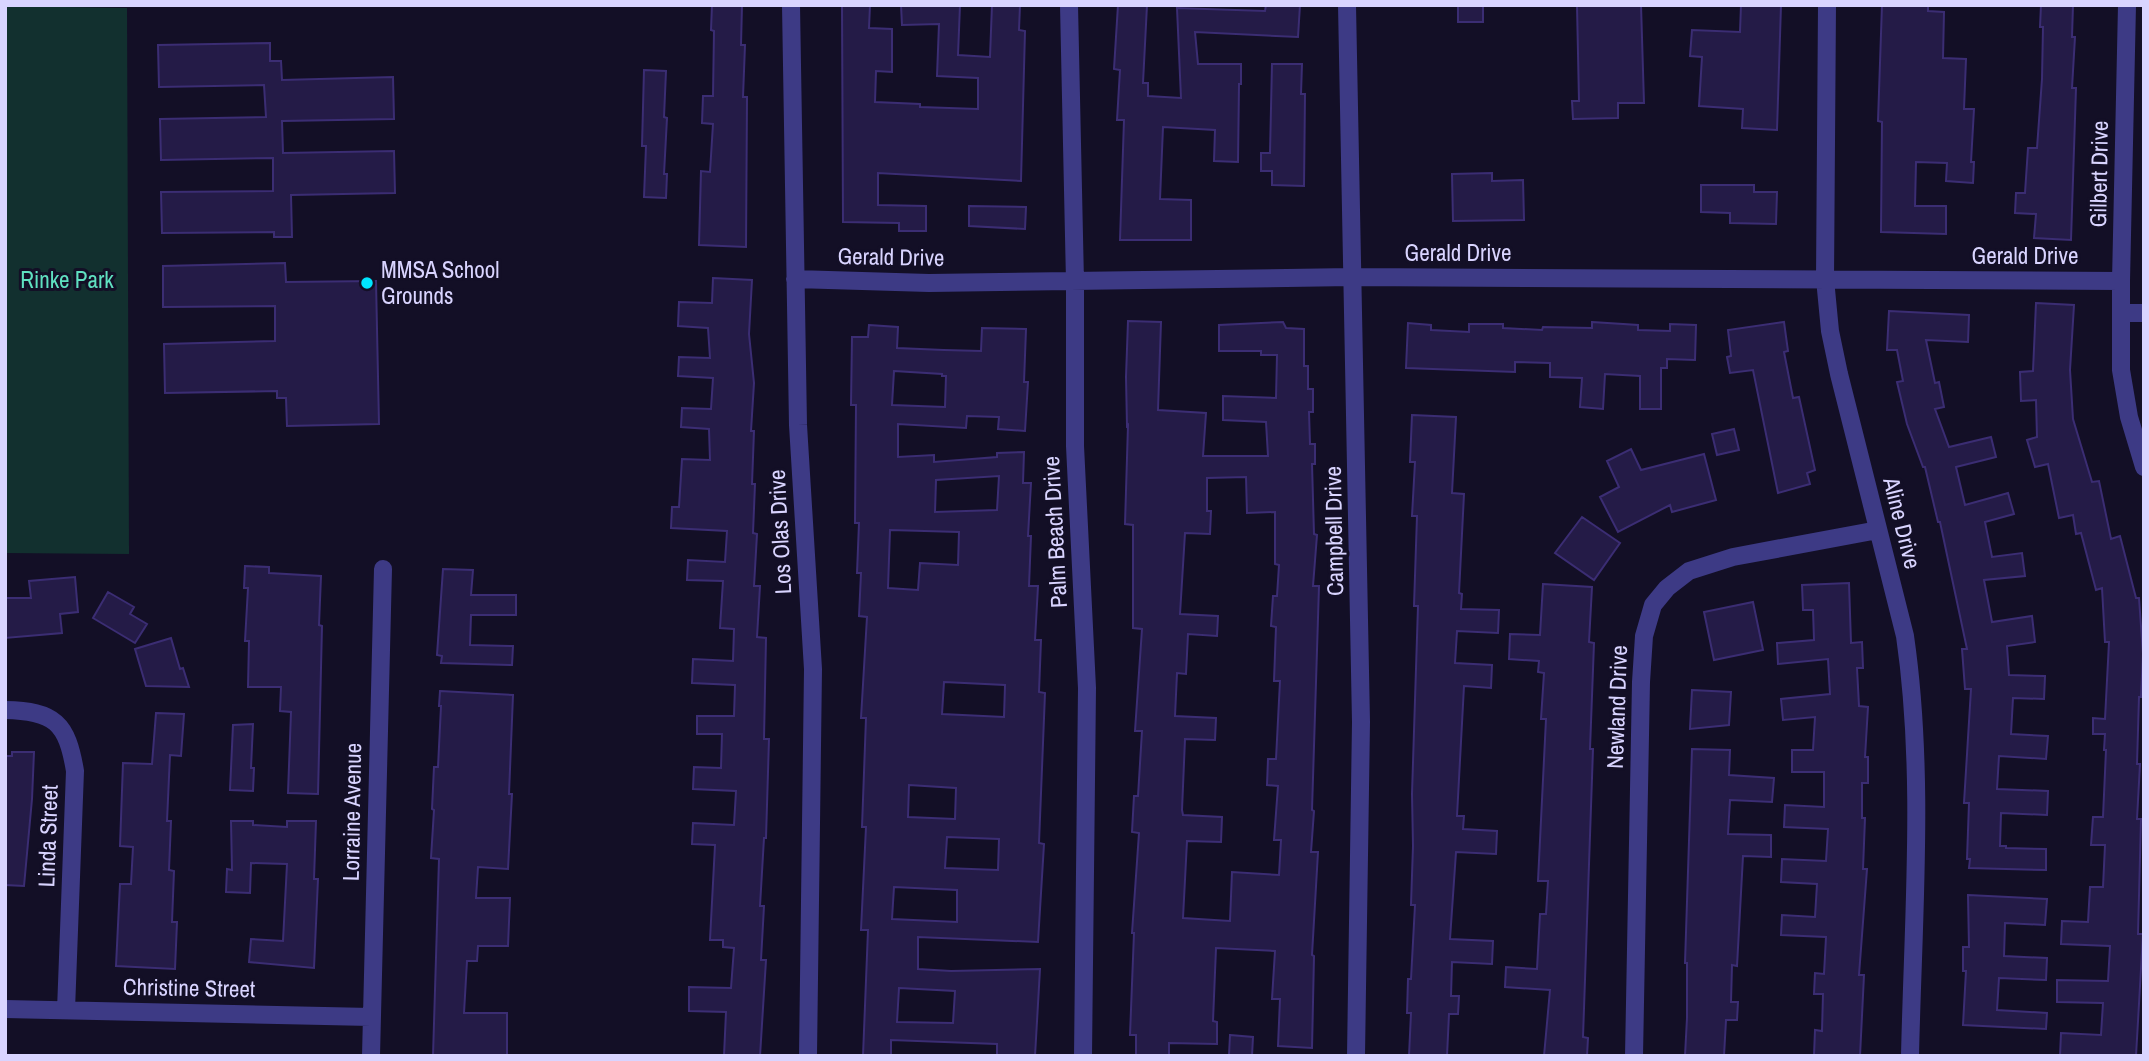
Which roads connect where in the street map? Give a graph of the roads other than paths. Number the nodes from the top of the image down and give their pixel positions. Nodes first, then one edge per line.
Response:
1 (791, 5) edge
2 (1069, 5) edge
3 (1347, 5) edge
4 (1827, 5) edge
5 (2133, 13) edge
6 (1352, 277) junction
7 (795, 279) junction
8 (1825, 279) junction
9 (2121, 281) junction
10 (1075, 282) junction
11 (2121, 313) junction
12 (2144, 313) edge
13 (2144, 467) edge
14 (1878, 530) junction
15 (383, 569) dead end
16 (5, 710) edge
17 (5, 1009) edge
18 (66, 1010) junction
19 (371, 1017) junction
20 (371, 1056) edge
21 (808, 1056) edge
22 (1083, 1056) edge
23 (1356, 1056) edge
24 (1634, 1056) edge
25 (1910, 1056) edge

1 - 7 street, Los Olas Drive
2 - 10 street, Palm Beach Drive
3 - 6 street, Campbell Drive
4 - 8 street, Aline Drive
5 - 9 street, Gilbert Drive
6 - 8 street, Gerald Drive
6 - 10 street, Gerald Drive
6 - 23 street, Campbell Drive
7 - 10 street, Gerald Drive
7 - 21 street, Los Olas Drive
8 - 9 street, Gerald Drive
8 - 14 street, Aline Drive
9 - 11 street, Gilbert Drive
10 - 22 street, Palm Beach Drive
11 - 12 street
11 - 13 street, Gilbert Drive
14 - 24 street, Newland Drive
14 - 25 street, Aline Drive
15 - 19 street, Lorraine Avenue
16 - 18 street, Linda Street
17 - 18 street, Christine Street
18 - 19 street, Christine Street
19 - 20 street, Lorraine Avenue

